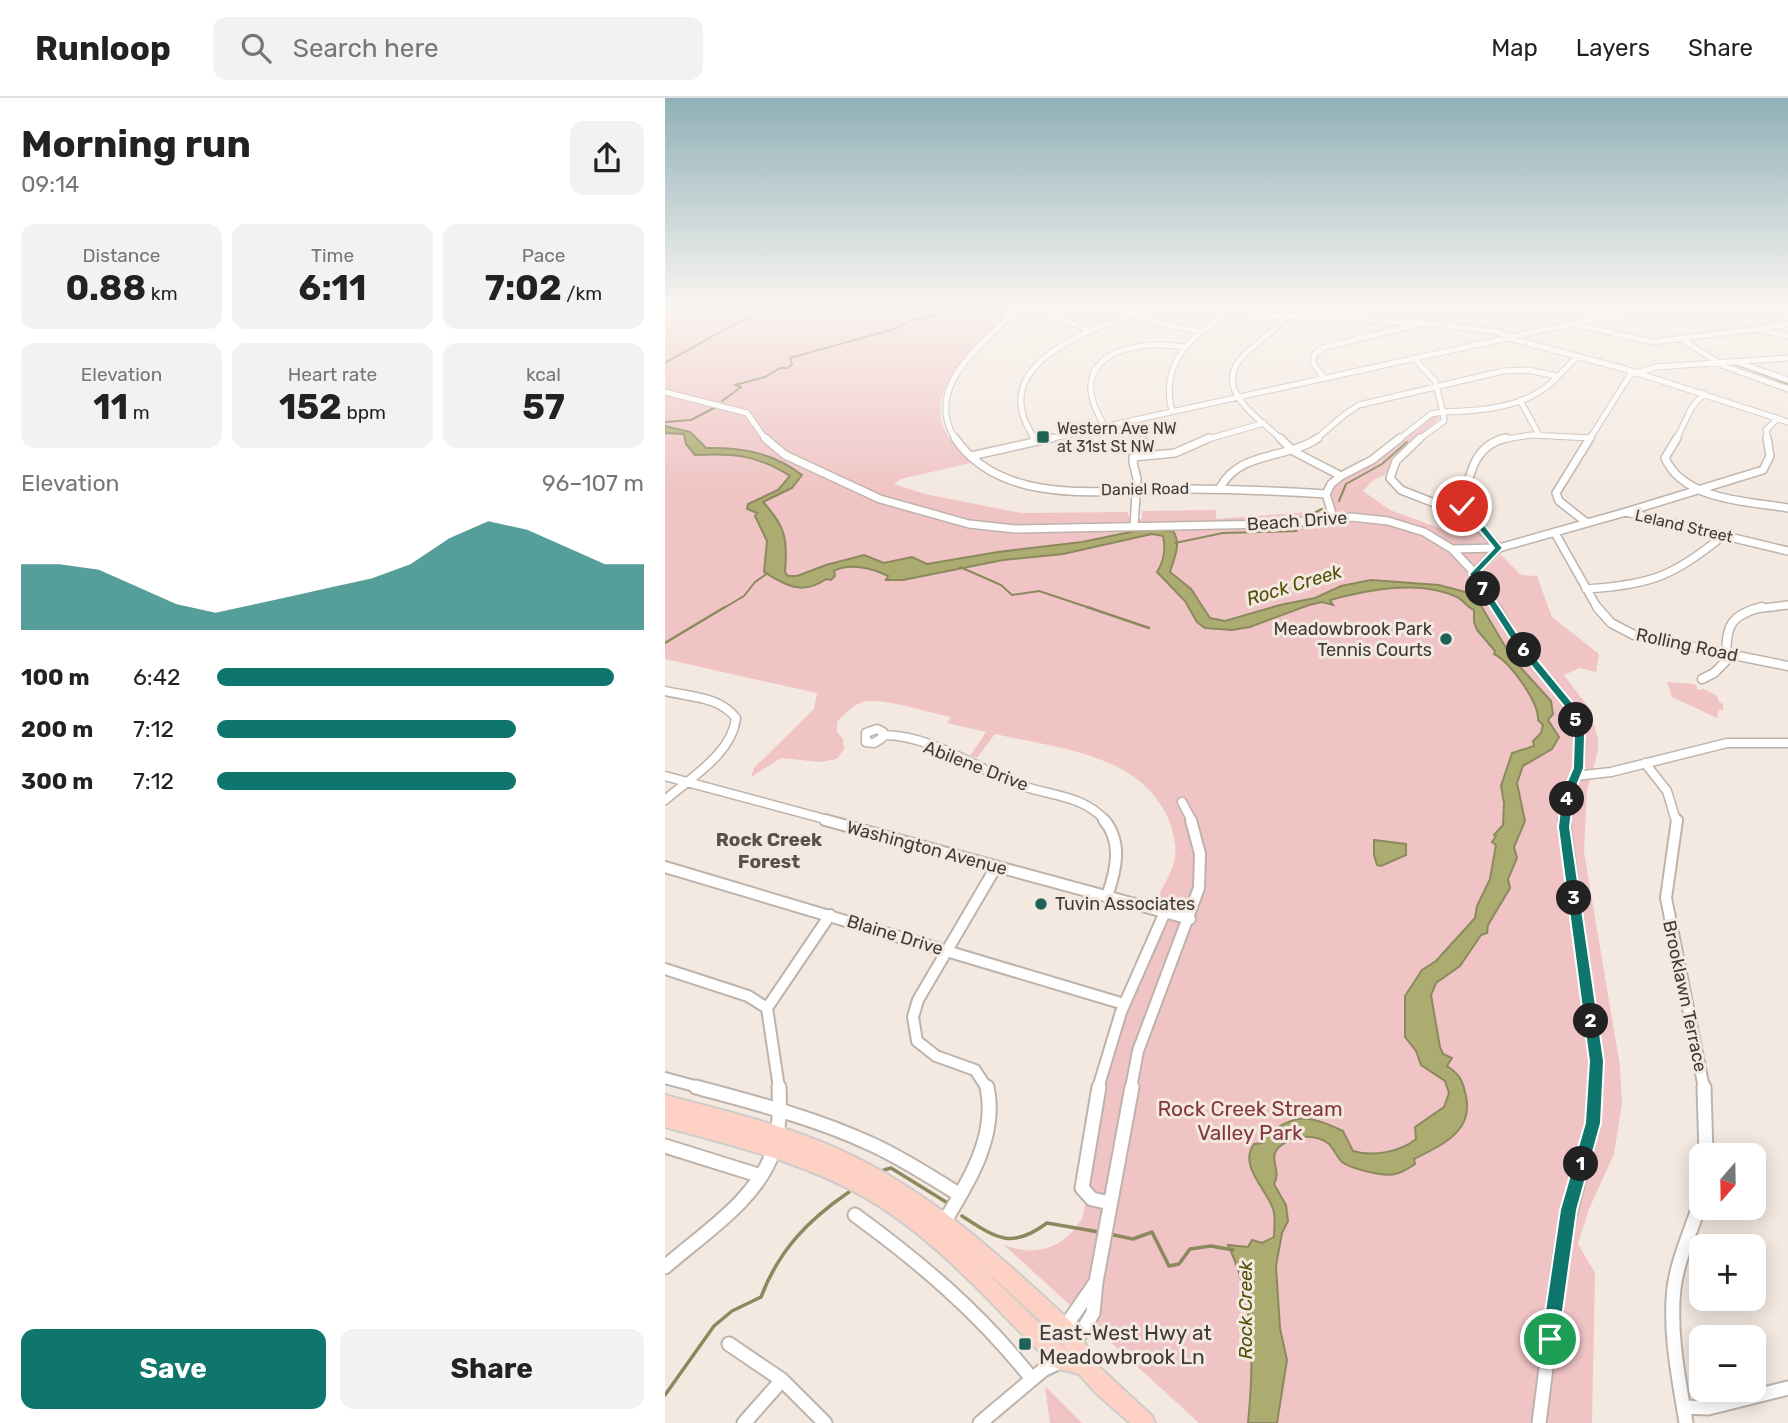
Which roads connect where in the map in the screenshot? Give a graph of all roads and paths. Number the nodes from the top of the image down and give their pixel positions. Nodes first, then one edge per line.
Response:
1 (963, 367) edge
2 (1038, 367) edge
3 (1100, 367) edge
4 (1172, 367) edge
5 (1234, 367) edge
6 (1314, 367) edge
7 (1377, 367) edge
8 (1424, 367) edge
9 (1566, 367) edge
10 (1616, 367) edge
11 (1656, 367) edge
12 (1731, 367) edge
13 (1751, 367) edge
14 (1635, 372) junction
15 (1556, 376) junction
16 (1324, 378) junction
17 (1788, 380) edge
18 (1438, 386) junction
19 (1788, 389) edge
20 (665, 392) edge
21 (1704, 393) junction
22 (1237, 397) junction
23 (1520, 400) junction
24 (1172, 411) junction
25 (1443, 412) junction
26 (1778, 418) junction
27 (1788, 422) edge
28 (1263, 423) junction
29 (1105, 426) junction
30 (1539, 435) junction
31 (1591, 438) junction
32 (1143, 440) dead end
33 (1035, 441) junction
34 (1293, 451) junction
35 (971, 456) junction
36 (1133, 457) junction
37 (1341, 475) junction
38 (1220, 488) junction
39 (1136, 489) junction
40 (1700, 491) junction
41 (1326, 494) junction
42 (1788, 508) edge
43 (1460, 511) junction
44 (1626, 512) junction
45 (1333, 517) junction
46 (1587, 523) junction
47 (1134, 526) junction
48 (1555, 533) junction
49 (1724, 535) junction
50 (1499, 548) junction
51 (1452, 550) junction
52 (1788, 551) edge
53 (1473, 574) junction
54 (1586, 589) junction
55 (1788, 605) edge
56 (1727, 654) junction
57 (1788, 666) edge
58 (1702, 679) dead end
59 (665, 691) edge
60 (884, 735) dead end
61 (1788, 743) edge
62 (1645, 763) junction
63 (665, 776) edge
64 (1575, 776) junction
65 (685, 781) junction
66 (665, 800) edge
67 (1182, 802) dead end
68 (665, 867) edge
69 (996, 867) junction
70 (1107, 896) junction
71 (1165, 912) junction
72 (830, 915) junction
73 (1190, 919) junction
74 (946, 950) junction
75 (665, 969) edge
76 (1124, 1004) junction
77 (767, 1008) junction
78 (665, 1078) edge
79 (665, 1103) edge
80 (778, 1111) junction
81 (665, 1119) edge
82 (775, 1143) junction
83 (1707, 1143) edge
84 (665, 1146) edge
85 (761, 1175) junction
86 (960, 1195) junction
87 (1110, 1203) junction
88 (855, 1215) dead end
89 (1694, 1220) edge
90 (943, 1224) junction
91 (665, 1267) edge
92 (1070, 1335) junction
93 (729, 1343) dead end
94 (1057, 1355) junction
95 (1084, 1365) junction
96 (1037, 1374) junction
97 (782, 1380) junction
98 (1788, 1388) edge
99 (1685, 1415) edge
100 (744, 1423) edge
101 (825, 1423) edge
102 (980, 1423) edge
103 (1145, 1423) edge
104 (1539, 1423) edge

1 - 35 street
2 - 33 street
3 - 29 street
4 - 24 street
5 - 22 street
6 - 16 street
7 - 16 street
8 - 18 street
9 - 15 street
10 - 14 street
11 - 14 street
12 - 19 street
13 - 17 street
14 - 21 street
14 - 31 street
15 - 18 street
15 - 23 street
16 - 22 street
18 - 25 street
18 - 34 street
20 - 47 street, Beach Drive
21 - 26 street
21 - 40 street
22 - 24 street
22 - 28 street
23 - 25 street
23 - 30 street
24 - 29 street
25 - 37 street
25 - 43 street
26 - 27 street
26 - 40 street
28 - 34 street
28 - 36 street
29 - 33 street
30 - 31 street
30 - 43 street
31 - 46 street
32 - 36 street
33 - 35 street
34 - 37 street
34 - 38 street
35 - 39 street, Daniel Road
36 - 39 street
37 - 41 street
38 - 39 street, Daniel Road
38 - 41 street, Daniel Road
39 - 47 street
40 - 42 street
40 - 44 street
41 - 45 street
43 - 50 street
44 - 46 street, Leland Street
44 - 49 street, Leland Street
45 - 47 street, Beach Drive
45 - 51 street, Beach Drive
46 - 48 street, Leland Street
48 - 50 street, Leland Street
48 - 54 street, Rolling Road
49 - 52 street, Leland Street
49 - 54 street
50 - 51 street, Leland Street
50 - 53 street
51 - 53 street, Beach Drive
53 - 64 street, Beach Drive
54 - 56 street, Rolling Road
55 - 56 street
56 - 57 street, Rolling Road
56 - 58 street
59 - 65 street
60 - 70 street, Abilene Drive
61 - 62 street
62 - 64 street
62 - 83 street, Brooklawn Terrace
63 - 65 street, Washington Avenue
64 - 104 street, Beach Drive
65 - 66 street
65 - 69 street, Washington Avenue
67 - 73 street
68 - 72 street, Blaine Drive
69 - 70 street, Washington Avenue
69 - 74 street
70 - 71 street, Washington Avenue
71 - 73 street, Washington Avenue
71 - 76 street
72 - 74 street, Blaine Drive
72 - 77 street
73 - 87 street
74 - 76 street, Blaine Drive
74 - 86 street
75 - 77 street
76 - 87 street
77 - 80 street
78 - 80 street
79 - 82 main road
80 - 82 street
80 - 86 street
81 - 82 main road
82 - 85 street
82 - 90 main road
82 - 94 main road
84 - 85 street
85 - 91 street
86 - 90 street
87 - 92 street
88 - 96 street
89 - 99 street
90 - 92 main road
92 - 94 street
92 - 95 main road
93 - 97 street
94 - 95 main road
94 - 96 street
95 - 103 main road
96 - 102 street
97 - 100 street
97 - 101 street
98 - 99 street

